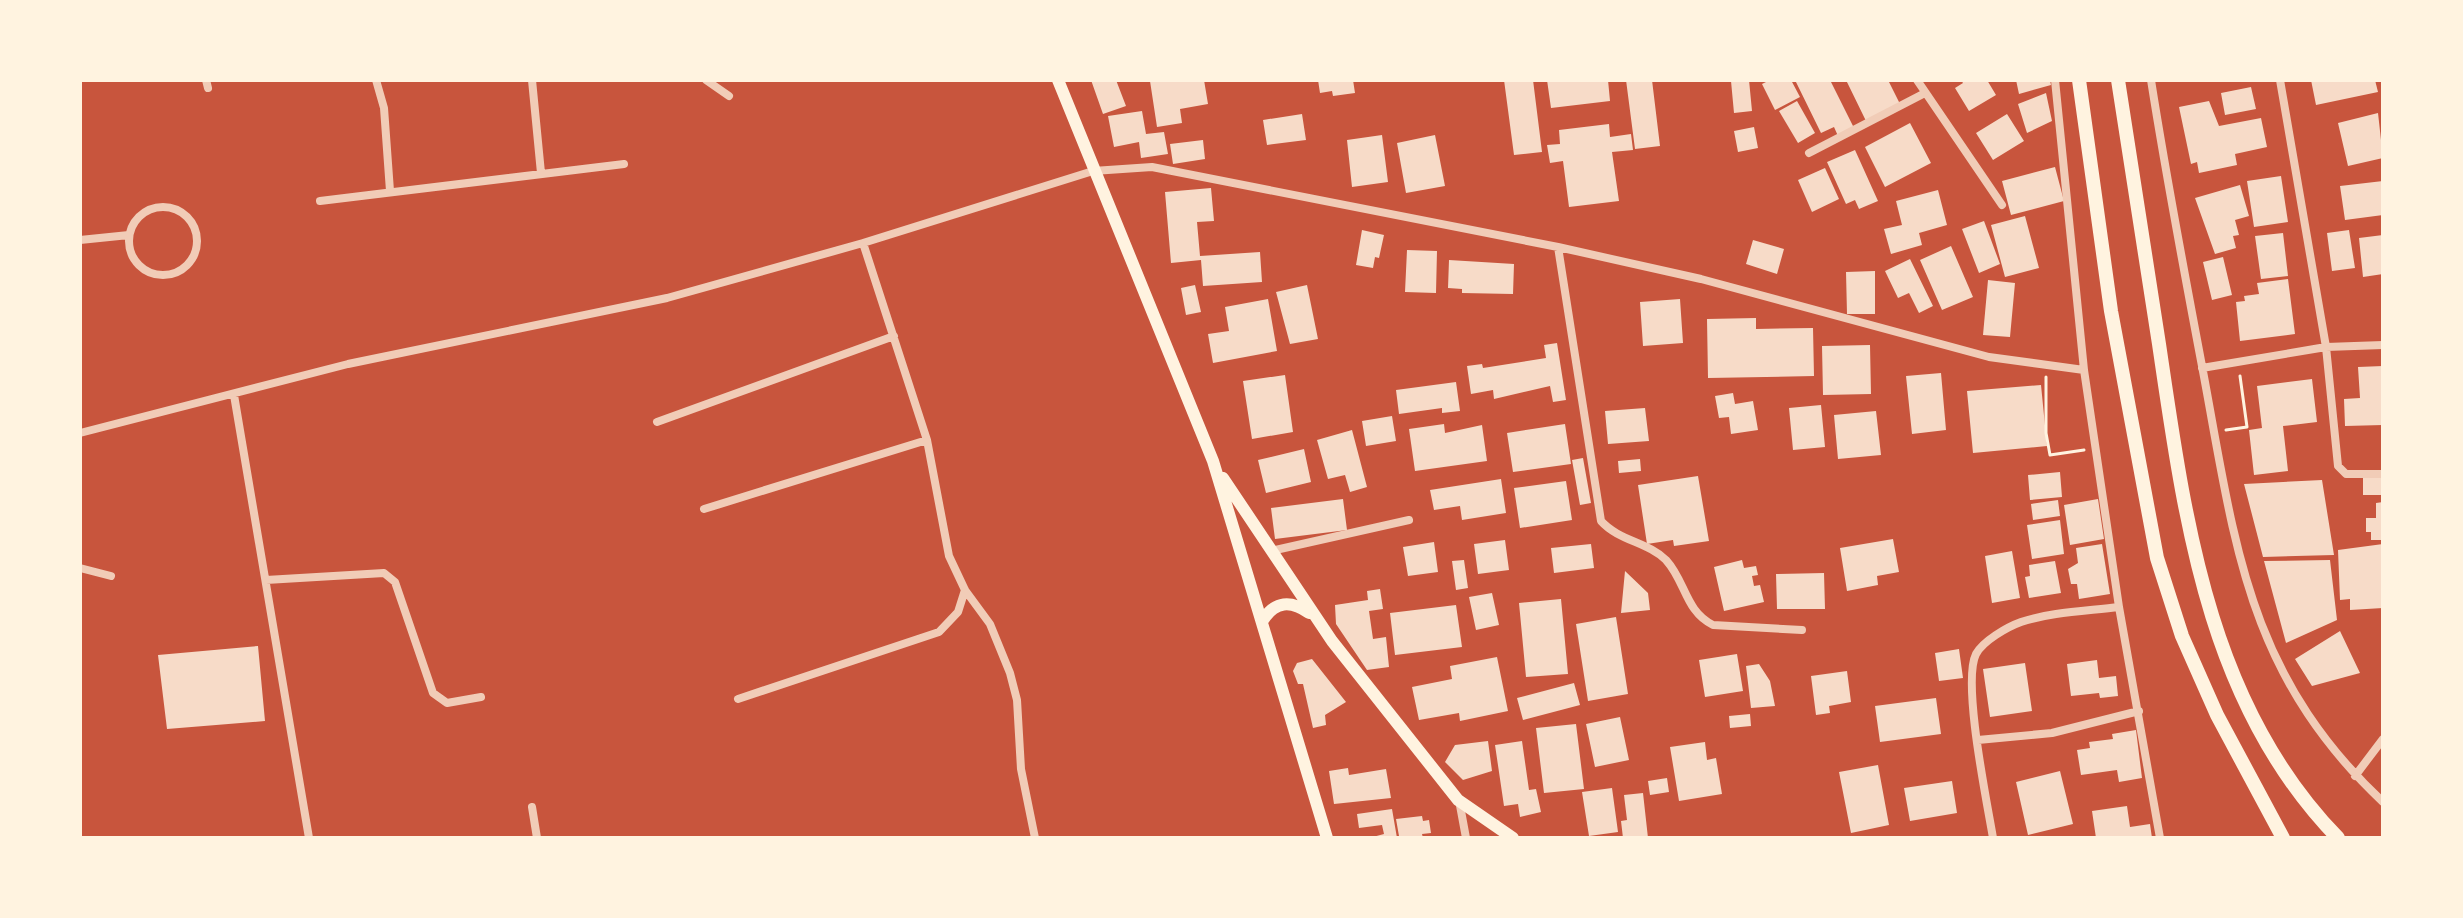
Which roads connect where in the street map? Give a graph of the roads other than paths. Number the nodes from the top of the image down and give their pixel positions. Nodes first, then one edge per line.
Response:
1 (376, 80) edge
2 (532, 80) edge
3 (706, 80) edge
4 (1058, 80) edge
5 (1917, 80) edge
6 (2055, 80) edge
7 (2079, 80) edge
8 (2118, 80) edge
9 (2151, 80) edge
10 (2280, 80) edge
11 (1925, 93) junction
12 (729, 96) dead end
13 (1809, 153) dead end
14 (624, 164) dead end
15 (1093, 171) junction
16 (541, 173) junction
17 (390, 191) junction
18 (320, 201) dead end
19 (2002, 205) dead end
20 (129, 235) junction
21 (80, 240) edge
22 (863, 243) junction
23 (1558, 247) junction
24 (894, 336) junction
25 (2383, 345) edge
26 (2326, 347) junction
27 (2202, 368) junction
28 (2084, 370) junction
29 (234, 395) junction
30 (657, 422) dead end
31 (80, 433) edge
32 (927, 440) junction
33 (1213, 461) junction
34 (2383, 474) edge
35 (704, 509) dead end
36 (1409, 520) dead end
37 (1270, 551) junction
38 (80, 568) edge
39 (111, 576) dead end
40 (266, 580) junction
41 (965, 590) junction
42 (2119, 607) junction
43 (1315, 617) junction
44 (1263, 620) junction
45 (1802, 630) dead end
46 (481, 697) dead end
47 (738, 699) dead end
48 (2139, 711) junction
49 (2383, 739) edge
50 (1978, 740) junction
51 (2355, 776) junction
52 (1458, 800) junction
53 (2383, 802) edge
54 (532, 807) dead end
55 (309, 838) edge
56 (537, 838) edge
57 (1035, 838) edge
58 (1327, 838) edge
59 (1466, 838) edge
60 (1513, 838) edge
61 (1993, 838) edge
62 (2160, 838) edge
63 (2283, 838) edge
64 (2338, 838) edge

1 - 17 street
2 - 16 street
3 - 12 street
4 - 15 main road
5 - 11 street
6 - 28 street
7 - 63 main road
8 - 64 main road
9 - 27 street
10 - 26 street
11 - 13 street
11 - 19 street
14 - 16 street
15 - 22 street
15 - 23 street
15 - 33 main road
16 - 17 street
17 - 18 street
20 - 20 street
20 - 21 street
22 - 24 street
22 - 29 street
23 - 28 street
23 - 45 street
24 - 30 street
24 - 32 street
25 - 26 street
26 - 27 street
26 - 34 street
27 - 51 street
28 - 42 street
29 - 31 street
29 - 40 street
32 - 35 street
32 - 41 street
33 - 37 main road
33 - 44 main road
36 - 37 street
37 - 43 main road
38 - 39 street
40 - 46 street
40 - 55 street
41 - 47 street
41 - 57 street
42 - 48 street
42 - 50 street
43 - 44 main road
43 - 52 main road
44 - 58 main road
48 - 50 street
48 - 62 street
49 - 51 street
50 - 61 street
51 - 53 street
52 - 59 street
52 - 60 main road
54 - 56 street

